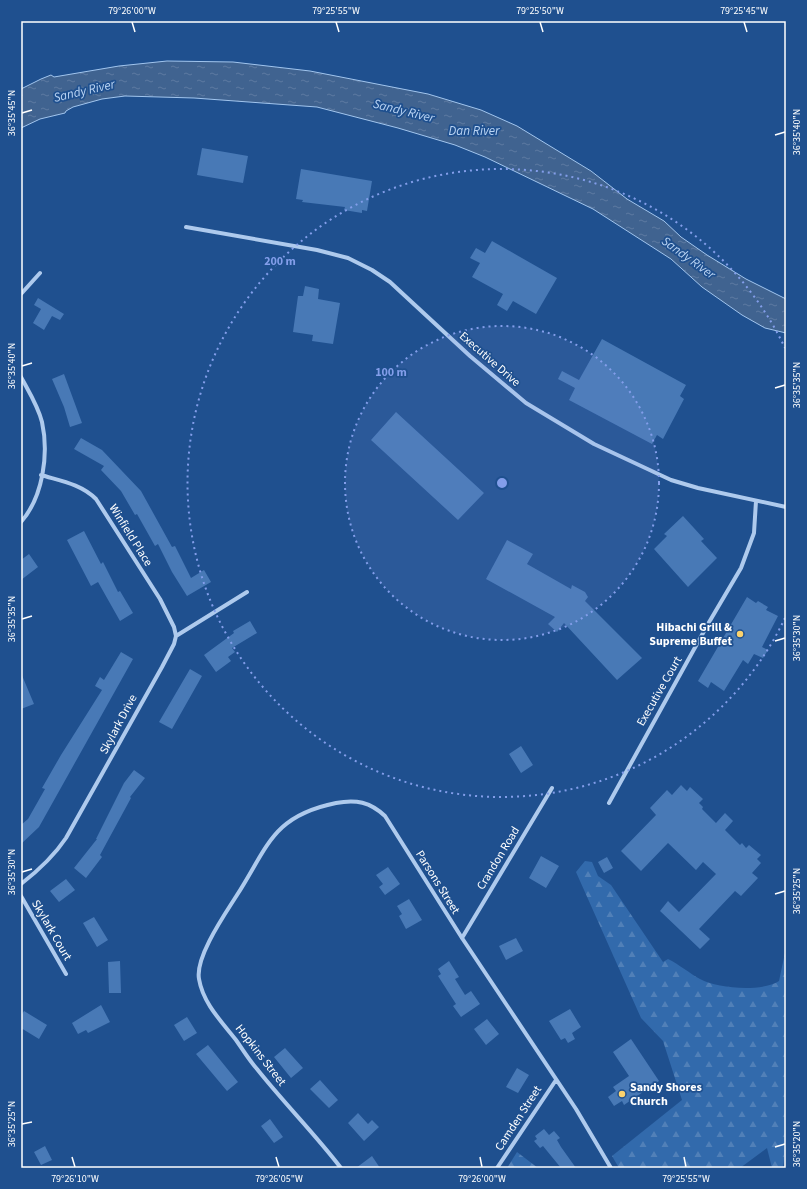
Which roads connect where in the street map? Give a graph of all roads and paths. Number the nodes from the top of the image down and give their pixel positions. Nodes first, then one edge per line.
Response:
1 (186, 227) dead end
2 (40, 273) dead end
3 (21, 294) edge
4 (21, 378) edge
5 (41, 475) junction
6 (756, 501) junction
7 (786, 507) edge
8 (21, 522) edge
9 (247, 592) dead end
10 (176, 636) junction
11 (552, 788) dead end
12 (609, 803) dead end
13 (21, 884) edge
14 (21, 896) edge
15 (462, 938) junction
16 (209, 943) joint
17 (66, 974) dead end
18 (556, 1080) junction
19 (341, 1168) edge
20 (497, 1168) edge
21 (611, 1168) edge

1 - 6 street, Executive Drive
2 - 3 street
4 - 5 street
5 - 8 street
5 - 10 street, Winfield Place
6 - 7 street, Executive Drive
6 - 12 street, Executive Court
9 - 10 street
10 - 13 street, Skylark Drive
11 - 15 street, Crandon Road
14 - 17 street, Skylark Court
15 - 16 street, Parsons Street
15 - 18 street, Parsons Street
16 - 19 street, Hopkins Street
18 - 20 street, Camden Street
18 - 21 street, Parsons Street

